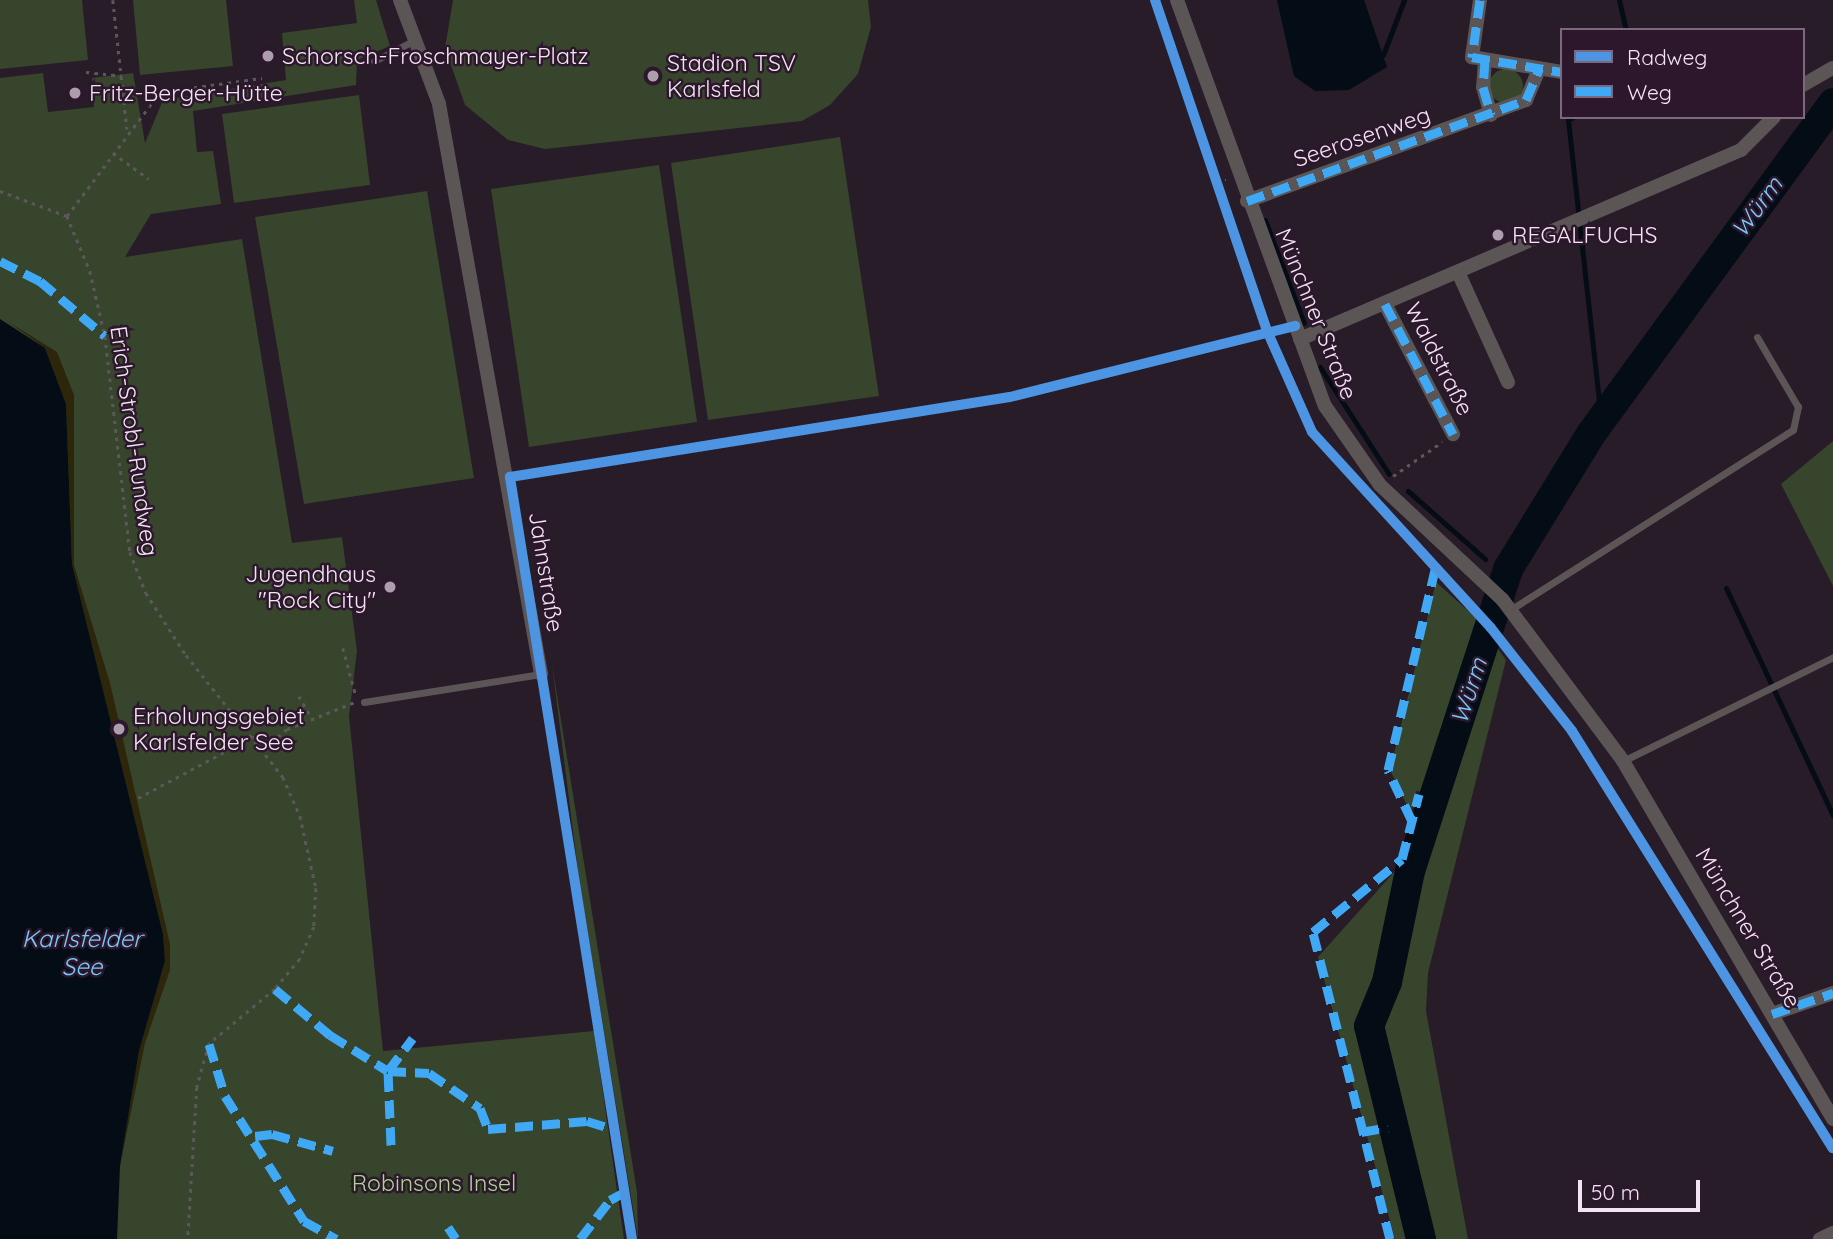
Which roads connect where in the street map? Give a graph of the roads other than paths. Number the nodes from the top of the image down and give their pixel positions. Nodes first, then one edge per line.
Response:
1 (400, 0) edge
2 (1177, 0) edge
3 (1480, 0) edge
4 (417, 38) junction
5 (1485, 60) junction
6 (374, 61) dead end
7 (1833, 68) edge
8 (1539, 69) junction
9 (1560, 72) edge
10 (1805, 84) edge
11 (1491, 115) junction
12 (1771, 119) edge
13 (1247, 201) junction
14 (1458, 272) junction
15 (1385, 304) junction
16 (1757, 337) dead end
17 (1300, 339) junction
18 (1508, 382) dead end
19 (1453, 434) road end
20 (1506, 604) junction
21 (1833, 657) edge
22 (541, 674) joint
23 (362, 701) road end
24 (1623, 761) junction
25 (1833, 993) edge
26 (1772, 1014) junction
27 (1826, 1121) edge
28 (1833, 1233) edge
29 (1820, 1239) edge

1 - 4 street, Jahnstraße
2 - 13 street, Münchner Straße
3 - 5 street
4 - 6 lane
4 - 22 street, Jahnstraße
5 - 8 street
5 - 11 street
7 - 10 street
8 - 9 street
8 - 11 street, Seerosenweg
11 - 13 street, Seerosenweg
12 - 14 street, Waldstraße
13 - 17 street, Münchner Straße
14 - 15 street, Waldstraße
14 - 18 street
15 - 17 street, Waldstraße
15 - 19 street, Waldstraße
16 - 20 lane
17 - 20 street, Münchner Straße
20 - 24 street, Münchner Straße
21 - 24 lane
22 - 23 lane
24 - 26 street, Münchner Straße
25 - 26 street
26 - 27 street, Münchner Straße
28 - 29 street

